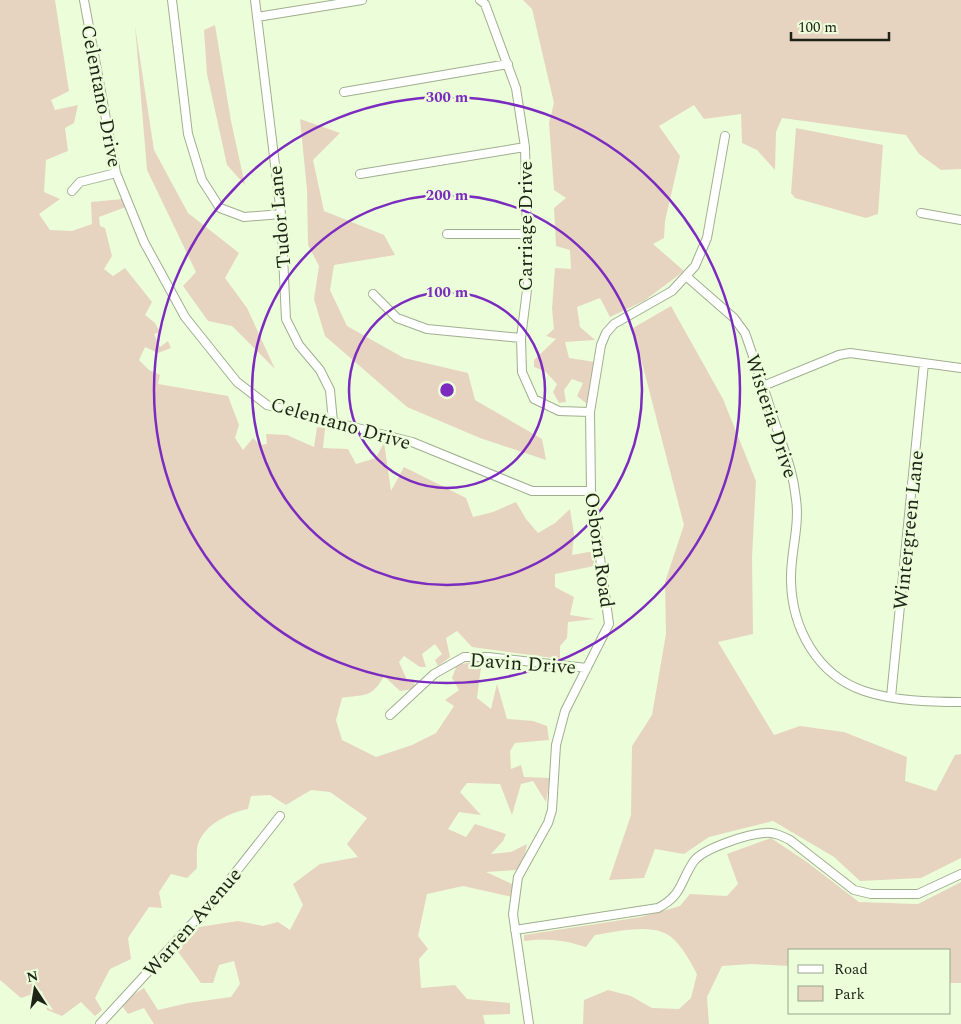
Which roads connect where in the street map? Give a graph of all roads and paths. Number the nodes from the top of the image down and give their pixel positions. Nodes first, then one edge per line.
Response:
1 (84, 0) edge
2 (172, 0) edge
3 (255, 0) edge
4 (362, 0) edge
5 (480, 0) edge
6 (257, 16) junction
7 (508, 64) junction
8 (344, 92) dead end
9 (724, 136) dead end
10 (525, 147) junction
11 (116, 173) junction
12 (360, 174) dead end
13 (72, 191) dead end
14 (921, 213) dead end
15 (281, 214) junction
16 (961, 220) edge
17 (447, 234) dead end
18 (528, 234) junction
19 (686, 277) junction
20 (373, 294) dead end
21 (521, 338) junction
22 (924, 363) junction
23 (961, 368) edge
24 (763, 386) junction
25 (590, 412) junction
26 (334, 422) junction
27 (591, 491) junction
28 (587, 668) junction
29 (891, 697) junction
30 (961, 702) edge
31 (390, 715) dead end
32 (280, 816) dead end
33 (961, 874) edge
34 (515, 930) junction
35 (100, 1024) edge
36 (529, 1024) edge

1 - 11 street, Celentano Drive
2 - 15 street
3 - 6 street, Tudor Lane
4 - 6 street
5 - 7 street, Carriage Drive
6 - 15 street, Tudor Lane
7 - 8 street
7 - 10 street, Carriage Drive
9 - 19 street, Osborn Road
10 - 12 street
10 - 18 street, Carriage Drive
11 - 13 street
11 - 26 street, Celentano Drive
14 - 16 street
15 - 26 street, Tudor Lane
17 - 18 street
18 - 21 street, Carriage Drive
19 - 24 street, Wisteria Drive
19 - 25 street, Osborn Road
20 - 21 street
21 - 25 street, Carriage Drive
22 - 23 street
22 - 24 street
22 - 29 street, Wintergreen Lane
24 - 29 street, Wisteria Drive
25 - 27 street, Osborn Road
26 - 27 street, Celentano Drive
27 - 28 street, Osborn Road
28 - 31 street, Davin Drive
28 - 34 street, Osborn Road
29 - 30 street, Wisteria Drive
32 - 35 street, Warren Avenue
33 - 34 street
34 - 36 street, Osborn Road

